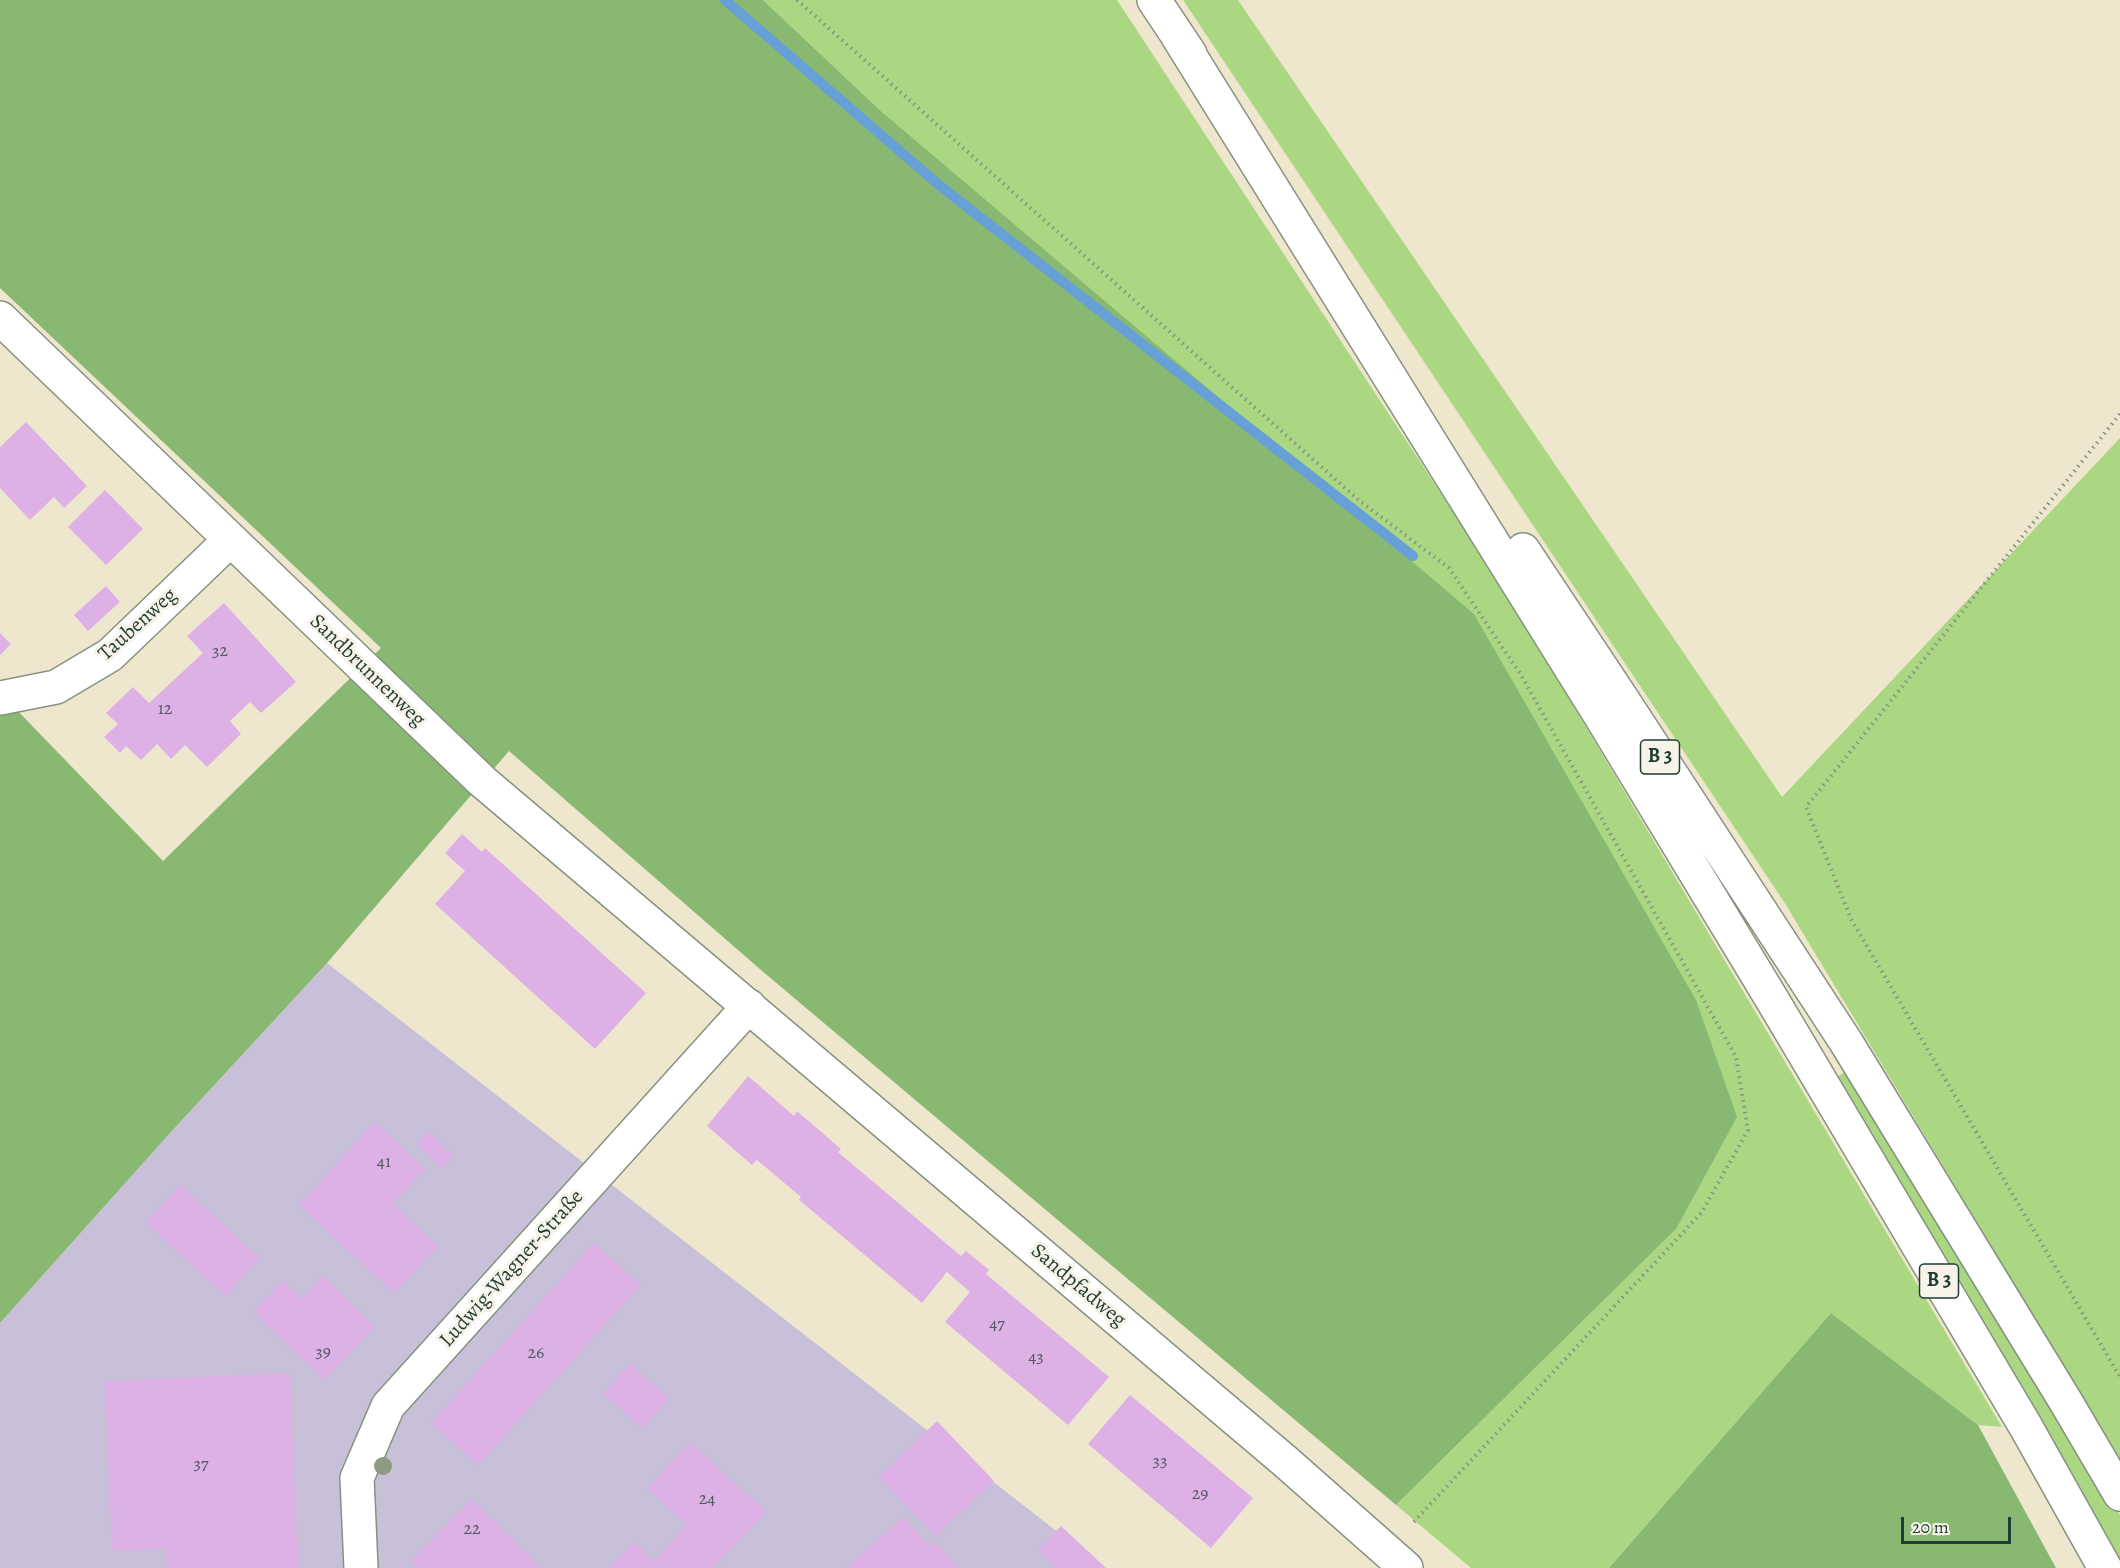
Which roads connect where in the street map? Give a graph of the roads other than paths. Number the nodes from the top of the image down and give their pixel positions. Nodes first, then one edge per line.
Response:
1 (1154, 0) edge
2 (1177, 35) junction
3 (0, 318) edge
4 (229, 541) junction
5 (0, 698) edge
6 (749, 1006) junction
7 (2120, 1494) edge
8 (1396, 1560) edge
9 (361, 1568) edge
10 (2105, 1568) edge

1 - 2 main road, B 3
2 - 7 main road, B 3
2 - 10 main road, B 3
3 - 4 main road, Sandbrunnenweg
4 - 5 main road, Taubenweg
4 - 6 main road, Sandbrunnenweg
6 - 8 main road, Sandpfadweg
6 - 9 main road, Ludwig-Wagner-Straße

